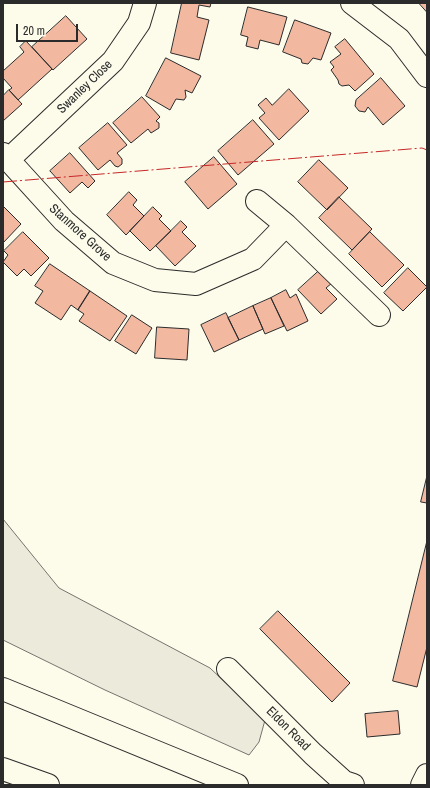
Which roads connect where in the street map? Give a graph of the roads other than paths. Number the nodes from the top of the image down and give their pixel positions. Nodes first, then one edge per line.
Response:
1 (145, 3) edge
2 (352, 3) edge
3 (427, 76) edge
4 (6, 157) edge
5 (257, 201) dead end
6 (286, 225) junction
7 (379, 315) dead end
8 (228, 669) dead end
9 (3, 689) edge
10 (3, 769) edge
11 (427, 775) edge
12 (48, 785) edge
13 (237, 785) edge
14 (353, 785) edge
15 (422, 785) edge

1 - 4 main road, Swanley Close
2 - 3 main road
4 - 6 main road, Stanmore Grove
5 - 6 main road
6 - 7 main road
8 - 14 main road, Eldon Road
9 - 13 main road
10 - 12 main road
11 - 15 main road

